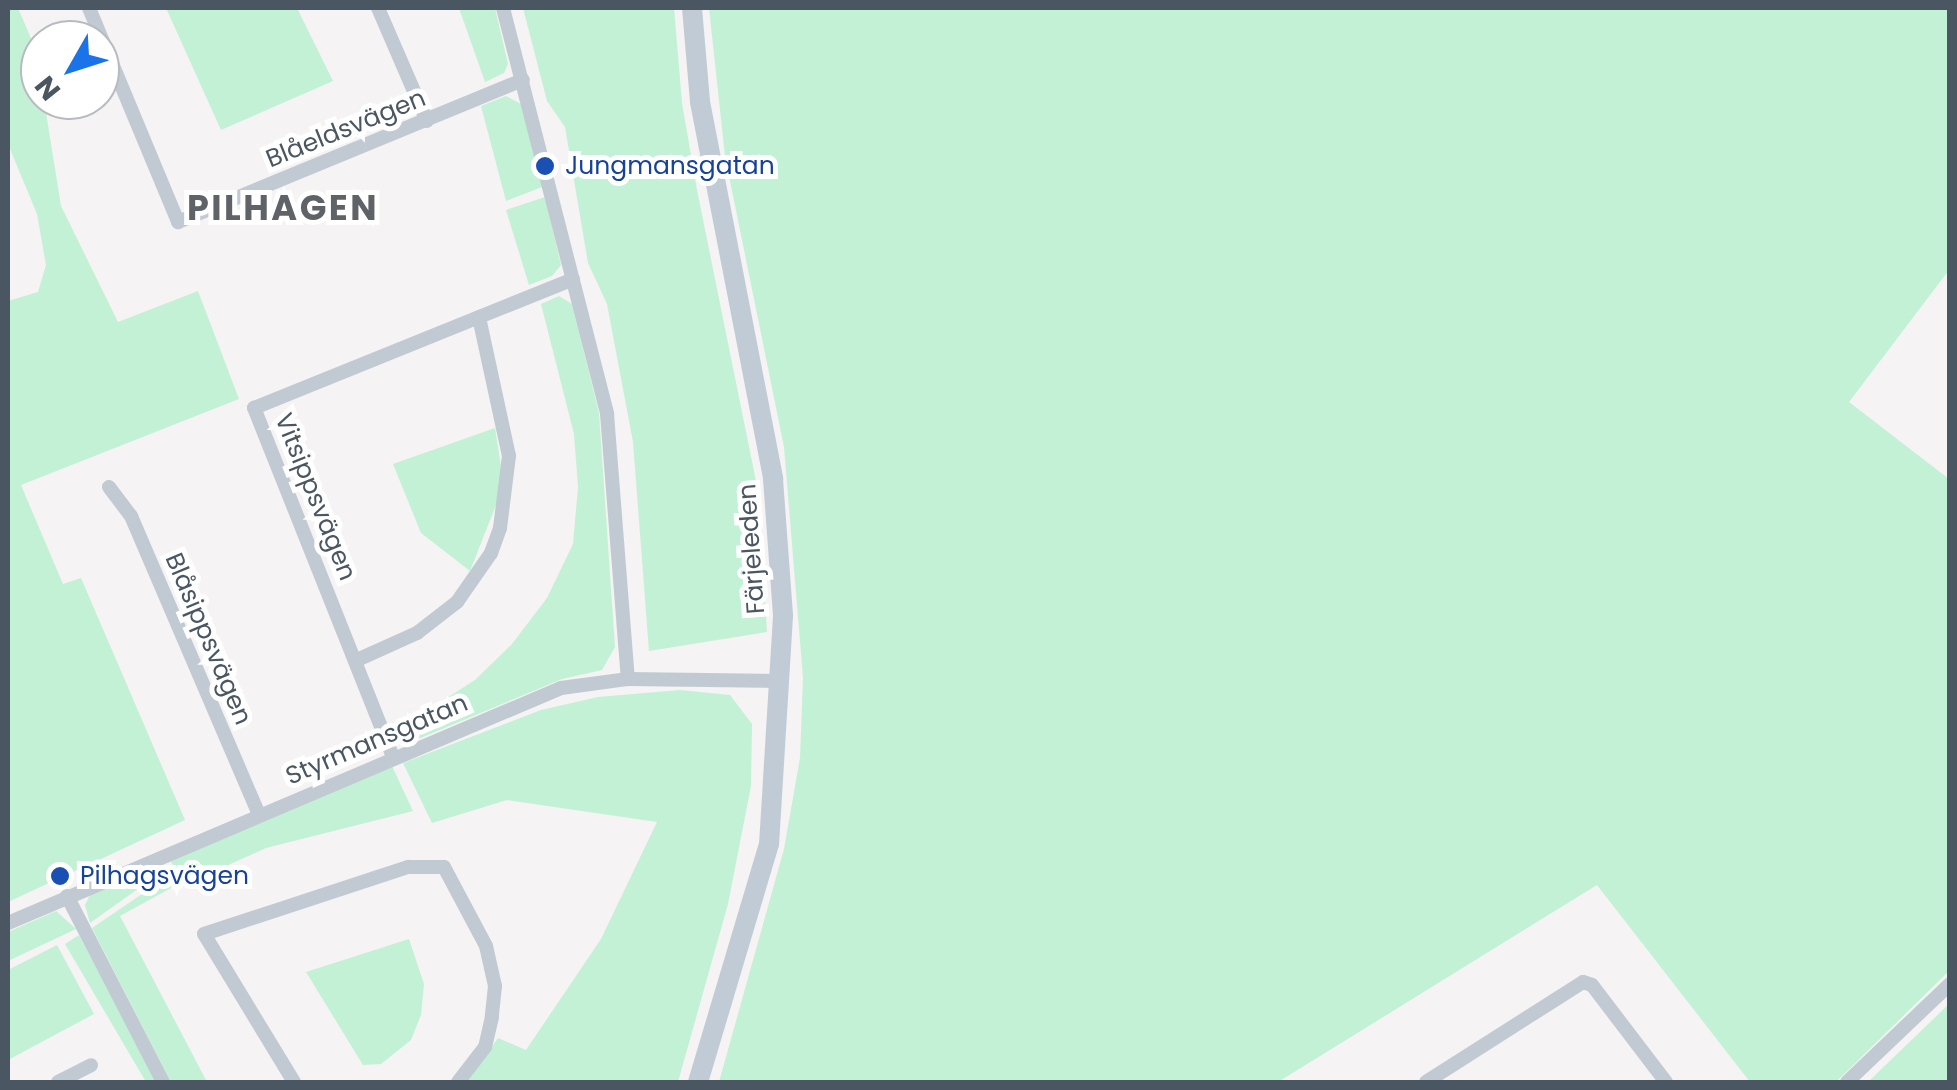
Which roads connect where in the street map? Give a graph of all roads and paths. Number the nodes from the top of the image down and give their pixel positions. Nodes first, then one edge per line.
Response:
1 (89, 8) edge
2 (378, 8) edge
3 (502, 8) edge
4 (692, 8) edge
5 (523, 80) junction
6 (427, 122) junction
7 (573, 280) junction
8 (478, 317) junction
9 (109, 486) dead end
10 (358, 660) junction
11 (628, 678) junction
12 (782, 681) junction
13 (393, 757) junction
14 (259, 814) junction
15 (67, 896) junction
16 (8, 923) edge
17 (1950, 984) edge
18 (91, 1064) dead end
19 (58, 1082) edge
20 (163, 1082) edge
21 (294, 1082) edge
22 (458, 1082) edge
23 (698, 1082) edge
24 (1426, 1082) edge
25 (1666, 1082) edge
26 (1848, 1082) edge

1 - 6 street, Blåeldsvägen
2 - 6 street
3 - 5 street
4 - 12 main road, Färjeleden
5 - 6 street, Blåeldsvägen
5 - 7 street
7 - 8 street, Vitsippsvägen
7 - 11 street
8 - 10 street
8 - 10 street, Vitsippsvägen
9 - 14 street, Blåsippsvägen
10 - 13 street, Vitsippsvägen
11 - 12 street, Styrmansgatan
11 - 13 street, Styrmansgatan
12 - 23 main road, Färjeleden
13 - 14 street, Styrmansgatan
14 - 15 street, Styrmansgatan
15 - 16 street, Styrmansgatan
15 - 20 street
17 - 26 street
18 - 19 street
21 - 22 street
24 - 25 street

